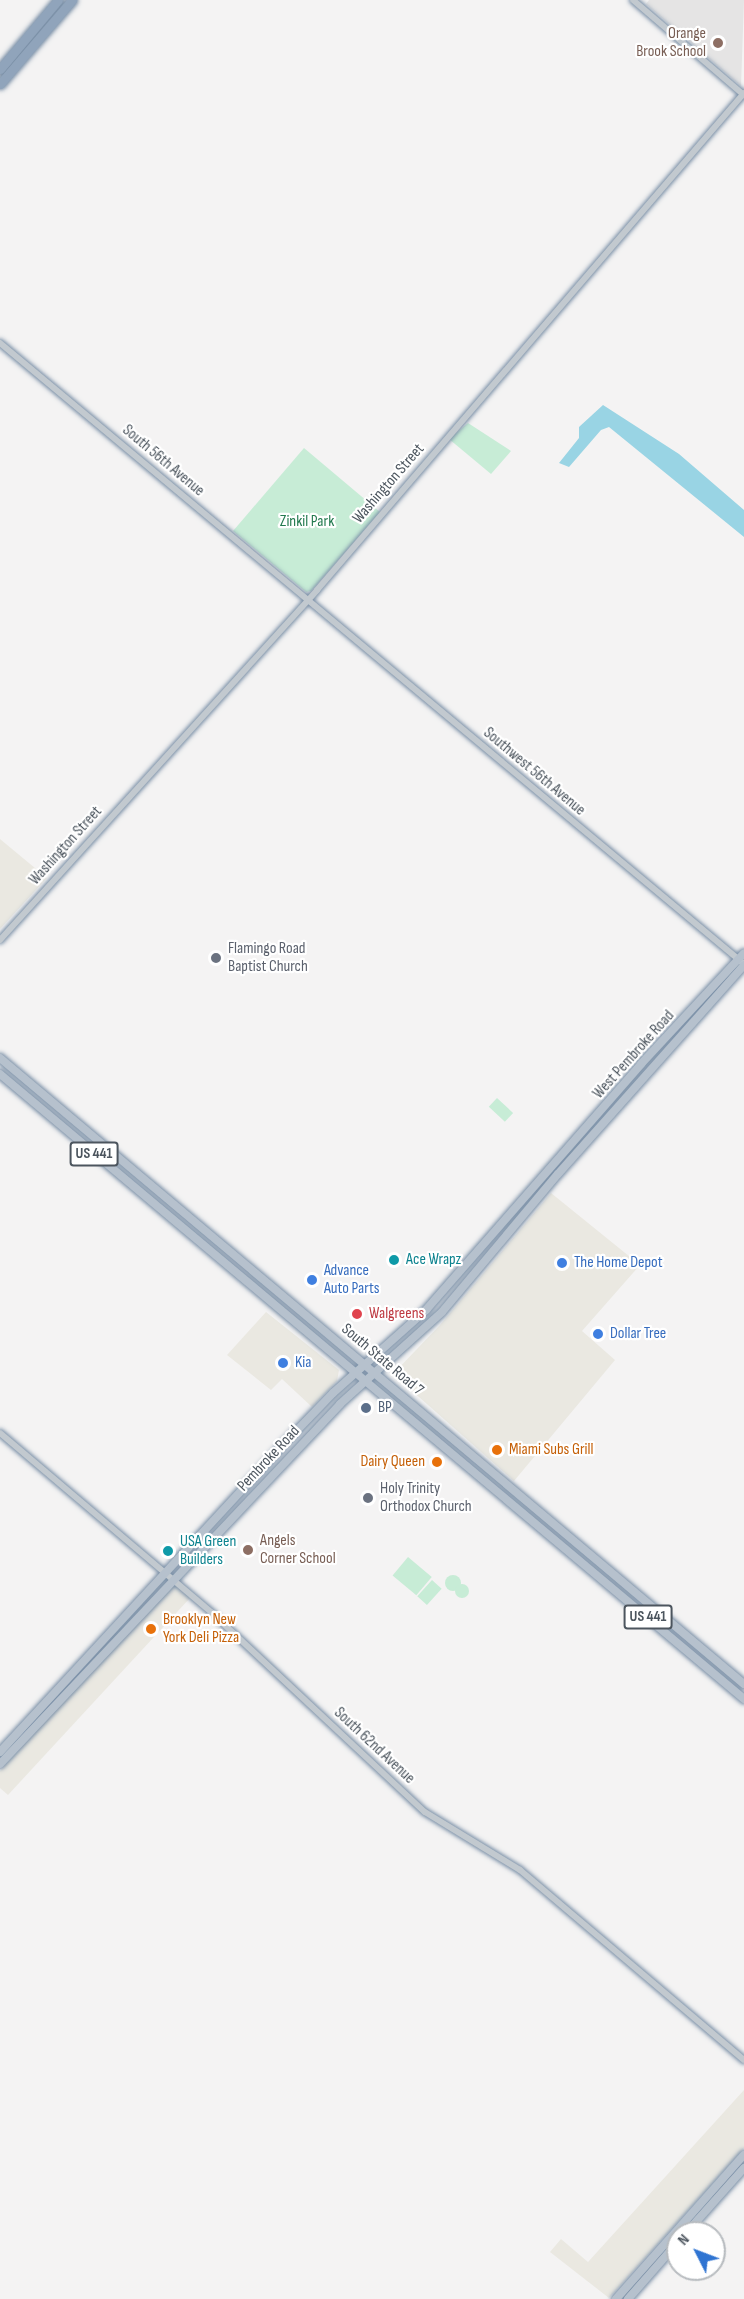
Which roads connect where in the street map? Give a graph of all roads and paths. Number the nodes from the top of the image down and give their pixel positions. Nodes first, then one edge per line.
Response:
1 (58, 0) edge
2 (72, 0) edge
3 (633, 0) edge
4 (0, 69) edge
5 (0, 84) edge
6 (744, 96) edge
7 (0, 343) edge
8 (309, 599) junction
9 (0, 940) edge
10 (743, 961) edge
11 (674, 1030) junction
12 (0, 1058) edge
13 (641, 1064) junction
14 (652, 1068) junction
15 (0, 1074) edge
16 (616, 1107) junction
17 (46, 1113) junction
18 (68, 1118) junction
19 (59, 1124) junction
20 (77, 1126) junction
21 (583, 1131) junction
22 (550, 1169) junction
23 (558, 1174) junction
24 (524, 1214) junction
25 (175, 1220) junction
26 (194, 1221) junction
27 (187, 1229) junction
28 (205, 1230) junction
29 (366, 1364) junction
30 (356, 1373) junction
31 (376, 1373) junction
32 (366, 1381) junction
33 (0, 1433) edge
34 (259, 1471) junction
35 (498, 1492) junction
36 (524, 1497) junction
37 (223, 1527) junction
38 (555, 1539) junction
39 (575, 1541) junction
40 (572, 1553) junction
41 (591, 1555) junction
42 (169, 1576) junction
43 (72, 1674) junction
44 (744, 1684) edge
45 (744, 1699) edge
46 (25, 1737) junction
47 (0, 1752) edge
48 (0, 1764) edge
49 (744, 2060) edge
50 (744, 2155) edge
51 (744, 2168) edge
52 (694, 2212) junction
53 (692, 2221) edge
54 (695, 2221) edge
55 (666, 2256) edge
56 (616, 2299) edge
57 (628, 2299) edge

1 - 4 highway
2 - 5 highway
3 - 6 street
6 - 8 street, Washington Street
7 - 8 street, South 56th Avenue
8 - 9 street, Washington Street
8 - 10 street, Southwest 56th Avenue
10 - 11 main road, West Pembroke Road
10 - 14 main road, West Pembroke Road
11 - 13 main road, West Pembroke Road
11 - 14 main road
12 - 18 main road, South State Road 7 / US 441
13 - 16 main road
13 - 21 main road, West Pembroke Road
14 - 16 main road, West Pembroke Road
15 - 17 main road, South State Road 7 / US 441
16 - 23 main road, West Pembroke Road
17 - 18 main road
17 - 19 main road, South State Road 7 / US 441
18 - 20 main road, South State Road 7 / US 441
19 - 20 main road
19 - 25 main road, South State Road 7 / US 441
20 - 26 main road, South State Road 7 / US 441
21 - 22 main road, West Pembroke Road
21 - 23 main road
22 - 24 main road
22 - 29 main road, Pembroke Road
23 - 24 main road, Pembroke Road
24 - 31 main road, Pembroke Road
25 - 26 main road
25 - 27 main road, South State Road 7 / US 441
26 - 28 main road, South State Road 7 / US 441
27 - 28 main road
27 - 30 main road, South State Road 7 / US 441
28 - 29 main road, South State Road 7 / US 441
29 - 30 main road, Pembroke Road
29 - 31 main road, South State Road 7 / US 441
30 - 32 main road, South State Road 7 / US 441
30 - 34 main road, Pembroke Road
31 - 32 main road, Pembroke Road
31 - 36 main road, South State Road 7 / US 441
32 - 35 main road, South State Road 7 / US 441
32 - 37 main road, Pembroke Road
33 - 42 street, South 62nd Avenue
34 - 37 main road
34 - 42 main road, Pembroke Road
35 - 36 main road
35 - 38 main road, South State Road 7 / US 441
36 - 39 main road, South State Road 7 / US 441
37 - 42 main road, Pembroke Road
38 - 39 main road
38 - 40 main road, South State Road 7 / US 441
39 - 41 main road, South State Road 7 / US 441
40 - 41 main road
40 - 45 main road, South State Road 7 / US 441
41 - 44 main road, South State Road 7 / US 441
42 - 43 main road, Pembroke Road
42 - 46 main road, Pembroke Road
42 - 49 street, South 62nd Avenue
43 - 46 main road
43 - 47 main road, Pembroke Road
46 - 48 main road, Pembroke Road
50 - 52 main road
51 - 54 main road
52 - 53 main road
52 - 56 main road
55 - 57 main road

